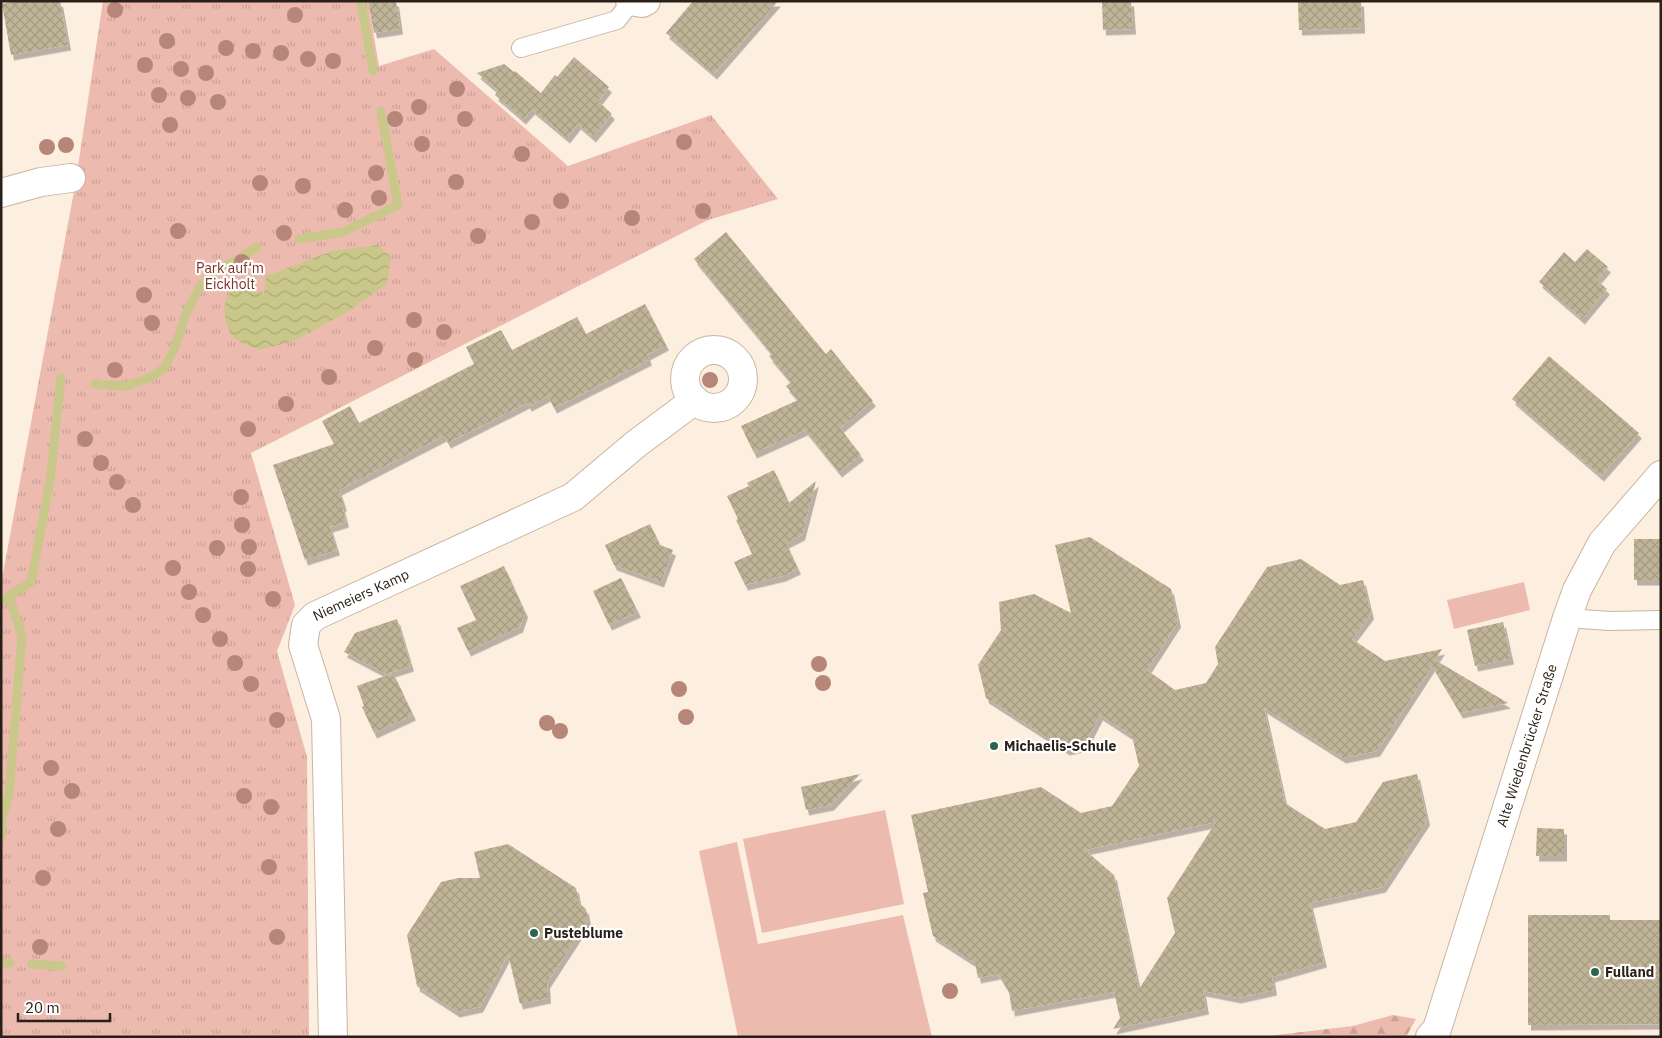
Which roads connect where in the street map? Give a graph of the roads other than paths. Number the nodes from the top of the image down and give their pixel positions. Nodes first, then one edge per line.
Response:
1 (636, 2) edge
2 (521, 48) dead end
3 (71, 178) dead end
4 (1, 193) edge
5 (695, 400) dead end
6 (1661, 475) edge
7 (1567, 618) junction
8 (1661, 620) edge
9 (332, 1037) edge
10 (1430, 1037) edge

1 - 2 lane
3 - 4 street
5 - 9 street, Niemeiers Kamp
6 - 7 street, Alte Wiedenbrücker Straße
7 - 8 lane
7 - 10 street, Alte Wiedenbrücker Straße

